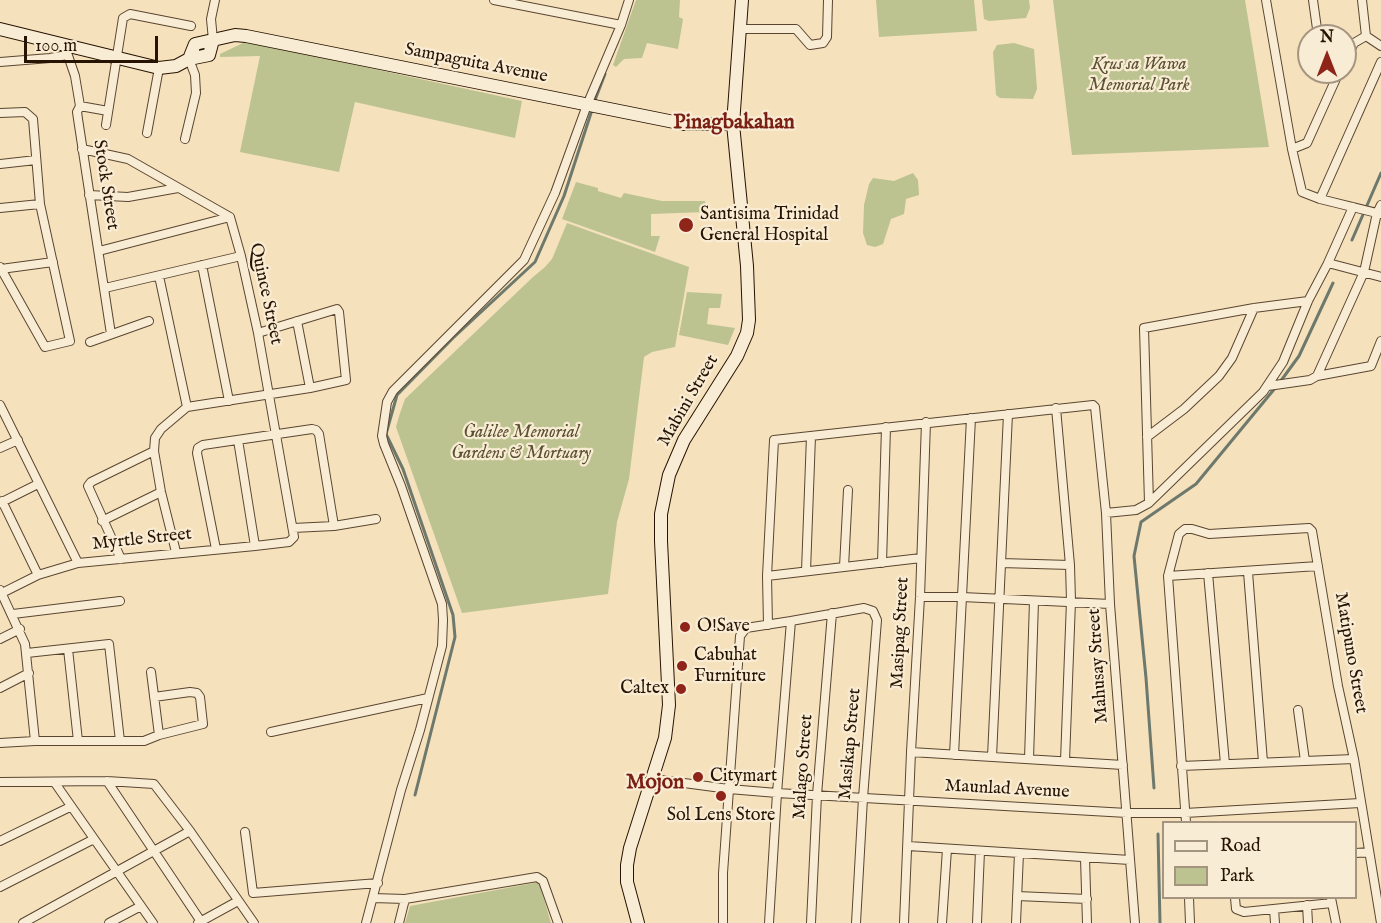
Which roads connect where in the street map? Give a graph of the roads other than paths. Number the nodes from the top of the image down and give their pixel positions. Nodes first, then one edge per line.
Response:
1 (215, 0) edge
2 (494, 0) edge
3 (629, 0) edge
4 (742, 0) edge
5 (828, 0) edge
6 (1266, 0) edge
7 (1313, 0) edge
8 (1362, 0) edge
9 (1316, 24) edge
10 (621, 25) junction
11 (191, 26) dead end
12 (0, 29) edge
13 (738, 29) junction
14 (1366, 36) junction
15 (213, 40) junction
16 (1357, 41) edge
17 (1381, 46) edge
18 (66, 49) junction
19 (117, 56) junction
20 (189, 59) junction
21 (0, 62) edge
22 (1381, 62) edge
23 (159, 68) junction
24 (1334, 84) edge
25 (587, 105) junction
26 (80, 106) junction
27 (108, 111) junction
28 (0, 113) edge
29 (733, 124) junction
30 (106, 125) dead end
31 (147, 133) dead end
32 (185, 140) dead end
33 (82, 149) junction
34 (1292, 149) junction
35 (36, 160) junction
36 (0, 164) edge
37 (178, 188) junction
38 (89, 195) junction
39 (1320, 199) junction
40 (40, 204) junction
41 (0, 208) edge
42 (1356, 208) junction
43 (1377, 211) edge
44 (230, 217) junction
45 (99, 251) junction
46 (241, 256) junction
47 (52, 262) junction
48 (1328, 263) junction
49 (202, 265) junction
50 (1, 268) edge
51 (1364, 272) junction
52 (159, 276) junction
53 (1381, 277) edge
54 (105, 288) junction
55 (1308, 301) junction
56 (1254, 308) junction
57 (149, 321) dead end
58 (297, 321) junction
59 (258, 333) junction
60 (111, 334) junction
61 (1381, 341) edge
62 (90, 342) dead end
63 (1317, 376) junction
64 (1270, 386) junction
65 (310, 388) junction
66 (269, 394) junction
67 (229, 401) junction
68 (0, 405) edge
69 (188, 407) junction
70 (1056, 408) junction
71 (1008, 414) junction
72 (971, 418) junction
73 (926, 422) junction
74 (886, 427) junction
75 (277, 434) junction
76 (811, 435) junction
77 (1147, 437) junction
78 (18, 440) junction
79 (238, 440) junction
80 (0, 448) edge
81 (154, 451) junction
82 (38, 484) junction
83 (848, 490) dead end
84 (161, 492) junction
85 (1, 502) edge
86 (1149, 503) junction
87 (1106, 513) junction
88 (376, 519) dead end
89 (102, 521) junction
90 (334, 526) junction
91 (293, 528) junction
92 (293, 540) joint
93 (255, 546) junction
94 (216, 549) junction
95 (176, 552) junction
96 (921, 558) junction
97 (121, 559) junction
98 (78, 563) junction
99 (882, 563) junction
100 (1001, 563) junction
101 (1070, 565) junction
102 (1318, 566) junction
103 (844, 567) junction
104 (806, 571) junction
105 (1248, 572) junction
106 (1208, 573) junction
107 (38, 575) junction
108 (766, 576) junction
109 (1168, 576) junction
110 (1, 592) edge
111 (921, 597) junction
112 (962, 597) junction
113 (1000, 599) junction
114 (120, 601) dead end
115 (1034, 601) junction
116 (1071, 602) junction
117 (1110, 604) junction
118 (832, 613) junction
119 (13, 614) junction
120 (791, 621) junction
121 (768, 625) junction
122 (20, 629) junction
123 (0, 639) edge
124 (68, 649) junction
125 (27, 653) junction
126 (151, 672) dead end
127 (29, 674) junction
128 (0, 688) edge
129 (154, 697) junction
130 (428, 698) junction
131 (1298, 710) dead end
132 (271, 732) dead end
133 (159, 735) junction
134 (35, 741) junction
135 (78, 741) junction
136 (120, 741) junction
137 (0, 743) edge
138 (911, 752) junction
139 (954, 755) junction
140 (992, 757) junction
141 (1029, 759) junction
142 (1354, 759) junction
143 (1065, 761) junction
144 (1305, 761) junction
145 (1263, 762) junction
146 (1225, 764) junction
147 (1123, 765) junction
148 (1181, 766) junction
149 (654, 779) junction
150 (0, 782) edge
151 (107, 782) junction
152 (55, 783) junction
153 (729, 789) junction
154 (777, 793) junction
155 (817, 795) junction
156 (862, 798) junction
157 (910, 801) junction
158 (1360, 803) junction
159 (70, 807) junction
160 (1127, 813) junction
161 (1185, 813) junction
162 (1186, 821) edge
163 (190, 831) junction
164 (245, 832) dead end
165 (94, 839) junction
166 (0, 841) edge
167 (908, 846) junction
168 (946, 849) junction
169 (980, 850) junction
170 (154, 851) junction
171 (1369, 852) junction
172 (1019, 853) junction
173 (1357, 853) edge
174 (1085, 858) junction
175 (1130, 860) junction
176 (115, 872) junction
177 (378, 883) junction
178 (0, 887) edge
179 (1017, 896) junction
180 (373, 898) junction
181 (405, 899) junction
182 (1087, 899) junction
183 (1190, 899) edge
184 (1235, 899) edge
185 (1332, 900) edge
186 (238, 901) junction
187 (1307, 905) junction
188 (141, 906) junction
189 (1274, 909) junction
190 (200, 922) edge
191 (23, 923) edge
192 (109, 923) edge
193 (153, 923) edge
194 (254, 923) edge
195 (366, 923) edge
196 (399, 923) edge
197 (558, 923) edge
198 (638, 923) edge
199 (723, 923) edge
200 (769, 923) edge
201 (811, 923) edge
202 (856, 923) edge
203 (904, 923) edge
204 (942, 923) edge
205 (977, 923) edge
206 (1016, 923) edge
207 (1087, 923) edge
208 (1135, 923) edge
209 (1190, 923) edge
210 (1275, 923) edge
211 (1308, 923) edge
212 (1336, 923) edge
213 (1381, 923) edge

1 - 15 street
2 - 10 street
3 - 10 street
4 - 13 main road, Mabini Street
5 - 13 street
6 - 34 street
7 - 9 street
8 - 14 street
10 - 25 street
11 - 19 street
12 - 18 main road
13 - 29 main road, Mabini Street
14 - 16 street
14 - 17 street
15 - 20 main road
15 - 25 main road, Sampaguita Avenue
18 - 19 main road
18 - 21 street
18 - 26 street, Stock Street
19 - 23 main road
19 - 27 street
20 - 23 main road
20 - 32 street
22 - 39 street
23 - 31 street
24 - 34 street
25 - 29 main road, Sampaguita Avenue
25 - 130 street
26 - 27 street
26 - 33 street, Stock Street
27 - 30 street
28 - 35 street
29 - 149 main road, Mabini Street
33 - 37 street
33 - 38 street, Stock Street
34 - 39 street
35 - 36 street
35 - 40 street
37 - 38 street
37 - 44 street
38 - 45 street, Stock Street
39 - 42 street
40 - 41 street
40 - 47 street
42 - 43 street
42 - 48 street
43 - 51 street
44 - 45 street
44 - 46 street, Quince Street
45 - 54 street, Stock Street
46 - 49 street
46 - 59 street, Quince Street
47 - 50 street
47 - 50 street
48 - 51 street
48 - 55 street
49 - 52 street
49 - 67 street
51 - 53 street
51 - 63 street
52 - 54 street
52 - 69 street
54 - 60 street, Stock Street
55 - 56 street
55 - 64 street
56 - 77 street
56 - 77 street
57 - 60 street
58 - 59 street
58 - 65 street
58 - 65 street
59 - 66 street, Quince Street
60 - 62 street
61 - 63 street
63 - 64 street
64 - 86 street
65 - 66 street
66 - 67 street
66 - 75 street, Quince Street
67 - 69 street
68 - 78 street
69 - 81 street
70 - 71 street
70 - 87 street, Mahusay Street
70 - 101 street
71 - 72 street
71 - 100 street
72 - 73 street
72 - 112 street
73 - 74 street
73 - 96 street, Masipag Street
74 - 76 street
74 - 99 street
75 - 79 street
75 - 90 street
75 - 91 street, Quince Street
76 - 104 street
76 - 108 street
77 - 86 street
78 - 80 street
78 - 82 street
79 - 93 street
79 - 94 street
81 - 84 street
81 - 89 street
82 - 85 street
82 - 98 street
83 - 103 street
84 - 89 street
84 - 95 street
85 - 107 street
86 - 87 street
87 - 117 street, Mahusay Street
88 - 90 street
89 - 97 street
90 - 91 street
91 - 92 street, Quince Street
92 - 93 street, Myrtle Street
93 - 94 street, Myrtle Street
94 - 95 street, Myrtle Street
95 - 97 street, Myrtle Street
96 - 99 street
96 - 111 street, Masipag Street
97 - 98 street, Myrtle Street
98 - 107 street, Myrtle Street
99 - 103 street
100 - 101 street
100 - 113 street
101 - 116 street
102 - 105 street
102 - 109 street, Matipuno Street
102 - 142 street, Matipuno Street
103 - 104 street
104 - 108 street
105 - 106 street
105 - 145 street
106 - 109 street
106 - 146 street
107 - 110 street, Myrtle Street
108 - 121 street
109 - 148 street
110 - 119 street
111 - 112 street
111 - 138 street, Masipag Street
112 - 113 street
112 - 139 street
113 - 115 street
113 - 140 street
114 - 119 street
115 - 116 street
115 - 141 street
116 - 117 street
116 - 143 street
117 - 147 street, Mahusay Street
118 - 120 street
118 - 155 street, Malago Street
118 - 156 street, Masikap Street
119 - 122 street
120 - 121 street
120 - 154 street
121 - 153 street
122 - 123 street
122 - 125 street
124 - 125 street
124 - 135 street
124 - 136 street
125 - 127 street
126 - 129 street
127 - 128 street
127 - 134 street
129 - 133 street
129 - 133 street
130 - 132 street
130 - 177 street
131 - 144 street
133 - 136 street
134 - 135 street
134 - 137 street
135 - 136 street
138 - 139 street
138 - 157 street, Masipag Street
139 - 140 street
140 - 141 street
141 - 143 street
142 - 144 street
142 - 158 street, Matipuno Street
143 - 147 street
144 - 145 street
145 - 146 street
146 - 148 street
147 - 160 street, Mahusay Street
148 - 161 street
149 - 153 street, Maunlad Avenue
149 - 198 main road, Mabini Street
150 - 152 street
151 - 152 street
151 - 163 street
151 - 170 street
152 - 159 street
153 - 154 street, Maunlad Avenue
153 - 199 street
154 - 155 street, Maunlad Avenue
154 - 200 street
155 - 156 street, Maunlad Avenue
155 - 201 street, Malago Street
156 - 157 street, Maunlad Avenue
156 - 202 street, Masikap Street
157 - 160 street, Maunlad Avenue
157 - 167 street, Masipag Street
158 - 161 street, Maunlad Avenue
158 - 171 street, Matipuno Street
159 - 165 street
159 - 166 street
160 - 161 street, Maunlad Avenue
160 - 175 street, Mahusay Street
161 - 162 street
163 - 170 street
163 - 186 street
164 - 177 street
165 - 176 street
165 - 178 street
167 - 168 street
167 - 203 street, Masipag Street
168 - 169 street
168 - 204 street
169 - 172 street
169 - 205 street
170 - 176 street
170 - 190 street
171 - 173 street
171 - 213 street, Matipuno Street
172 - 174 street
172 - 179 street
174 - 175 street
174 - 182 street
175 - 208 street, Mahusay Street
176 - 188 street
176 - 191 street
177 - 180 street
179 - 182 street
179 - 206 street
180 - 181 street
180 - 195 street
181 - 196 street
181 - 197 street
182 - 207 street
183 - 209 street
184 - 189 street
185 - 187 street
185 - 212 street
186 - 190 street
186 - 194 street
187 - 189 street
187 - 211 street
188 - 192 street
188 - 193 street
189 - 210 street

